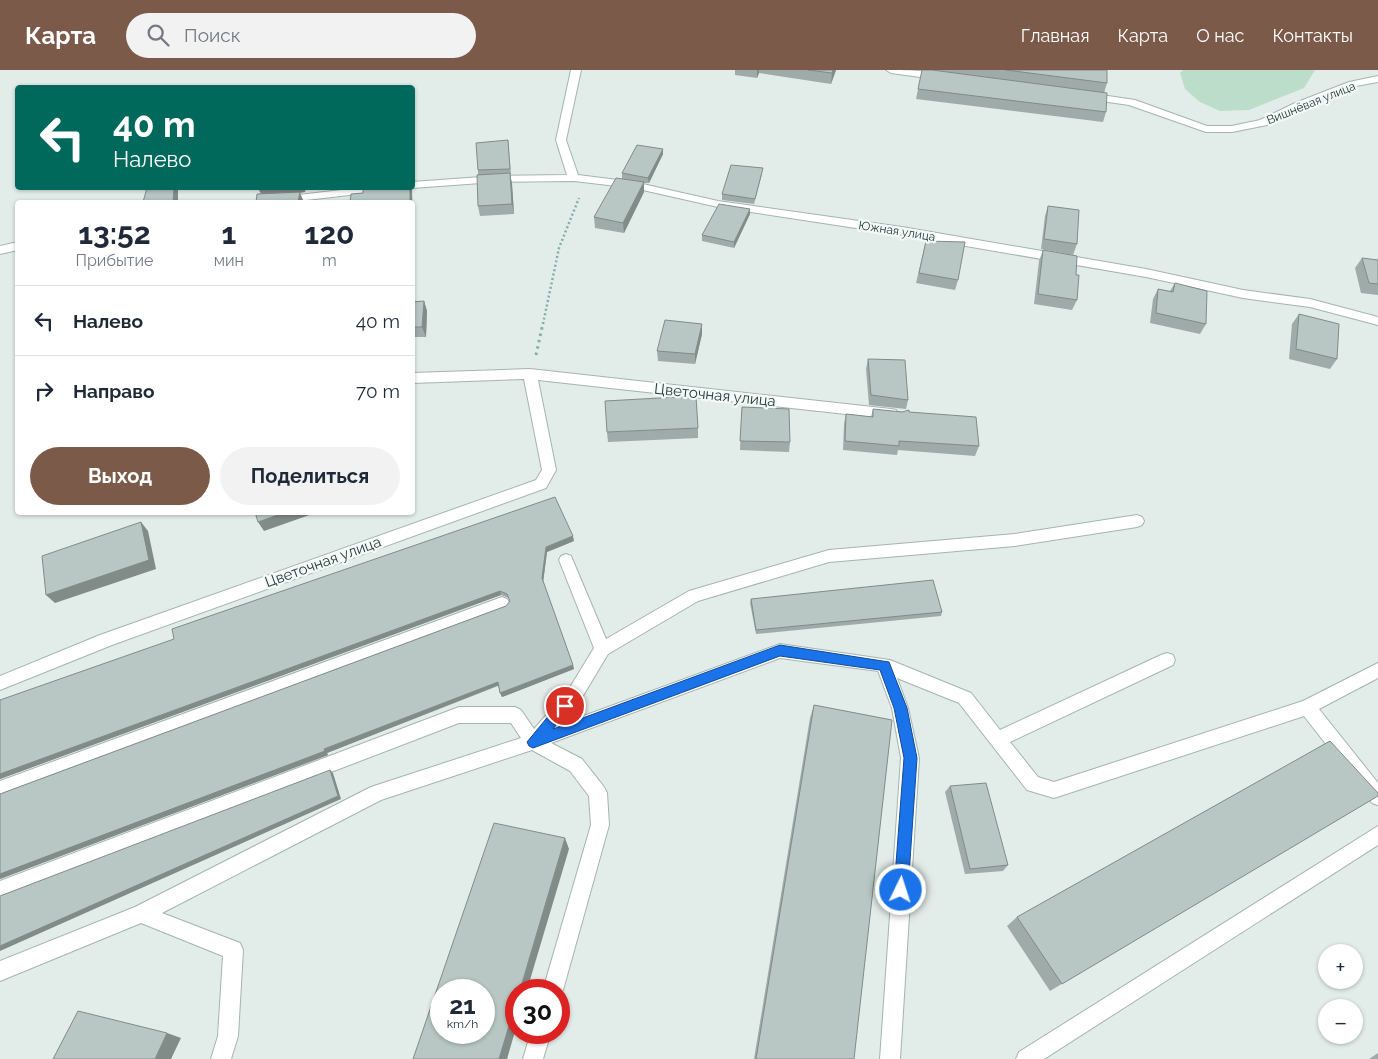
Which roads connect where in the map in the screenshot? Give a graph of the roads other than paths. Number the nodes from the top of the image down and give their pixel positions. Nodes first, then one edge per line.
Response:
1 (576, 70) edge
2 (891, 70) edge
3 (949, 78) edge
4 (1378, 79) edge
5 (1074, 94) edge
6 (574, 178) junction
7 (415, 185) edge
8 (367, 190) edge
9 (281, 200) edge
10 (15, 247) edge
11 (0, 250) edge
12 (1378, 321) edge
13 (530, 374) junction
14 (415, 378) edge
15 (900, 415) edge
16 (1137, 521) dead end
17 (566, 560) dead end
18 (502, 604) dead end
19 (602, 648) junction
20 (1167, 660) dead end
21 (884, 665) junction
22 (1378, 670) edge
23 (0, 683) edge
24 (1307, 707) junction
25 (998, 739) junction
26 (533, 742) junction
27 (0, 789) edge
28 (1378, 797) edge
29 (1378, 835) edge
30 (0, 890) edge
31 (141, 914) junction
32 (0, 971) edge
33 (556, 979) edge
34 (537, 1044) edge
35 (222, 1059) edge
36 (533, 1059) edge
37 (890, 1059) edge
38 (1026, 1059) edge

1 - 6 street
2 - 3 street
4 - 5 street, Вишнёвая улица
6 - 7 street, Южная улица
6 - 12 street, Южная улица
8 - 9 street
10 - 11 street
13 - 14 street, Цветочная улица
13 - 15 street, Цветочная улица
13 - 23 street, Цветочная улица
16 - 19 street
17 - 19 street
18 - 27 street
19 - 26 street
20 - 25 street
21 - 25 street
21 - 26 street
21 - 37 street
22 - 24 street
24 - 25 street
24 - 28 street
26 - 30 street
26 - 31 street
26 - 33 street
29 - 38 street
31 - 32 street
31 - 35 street
34 - 36 street

